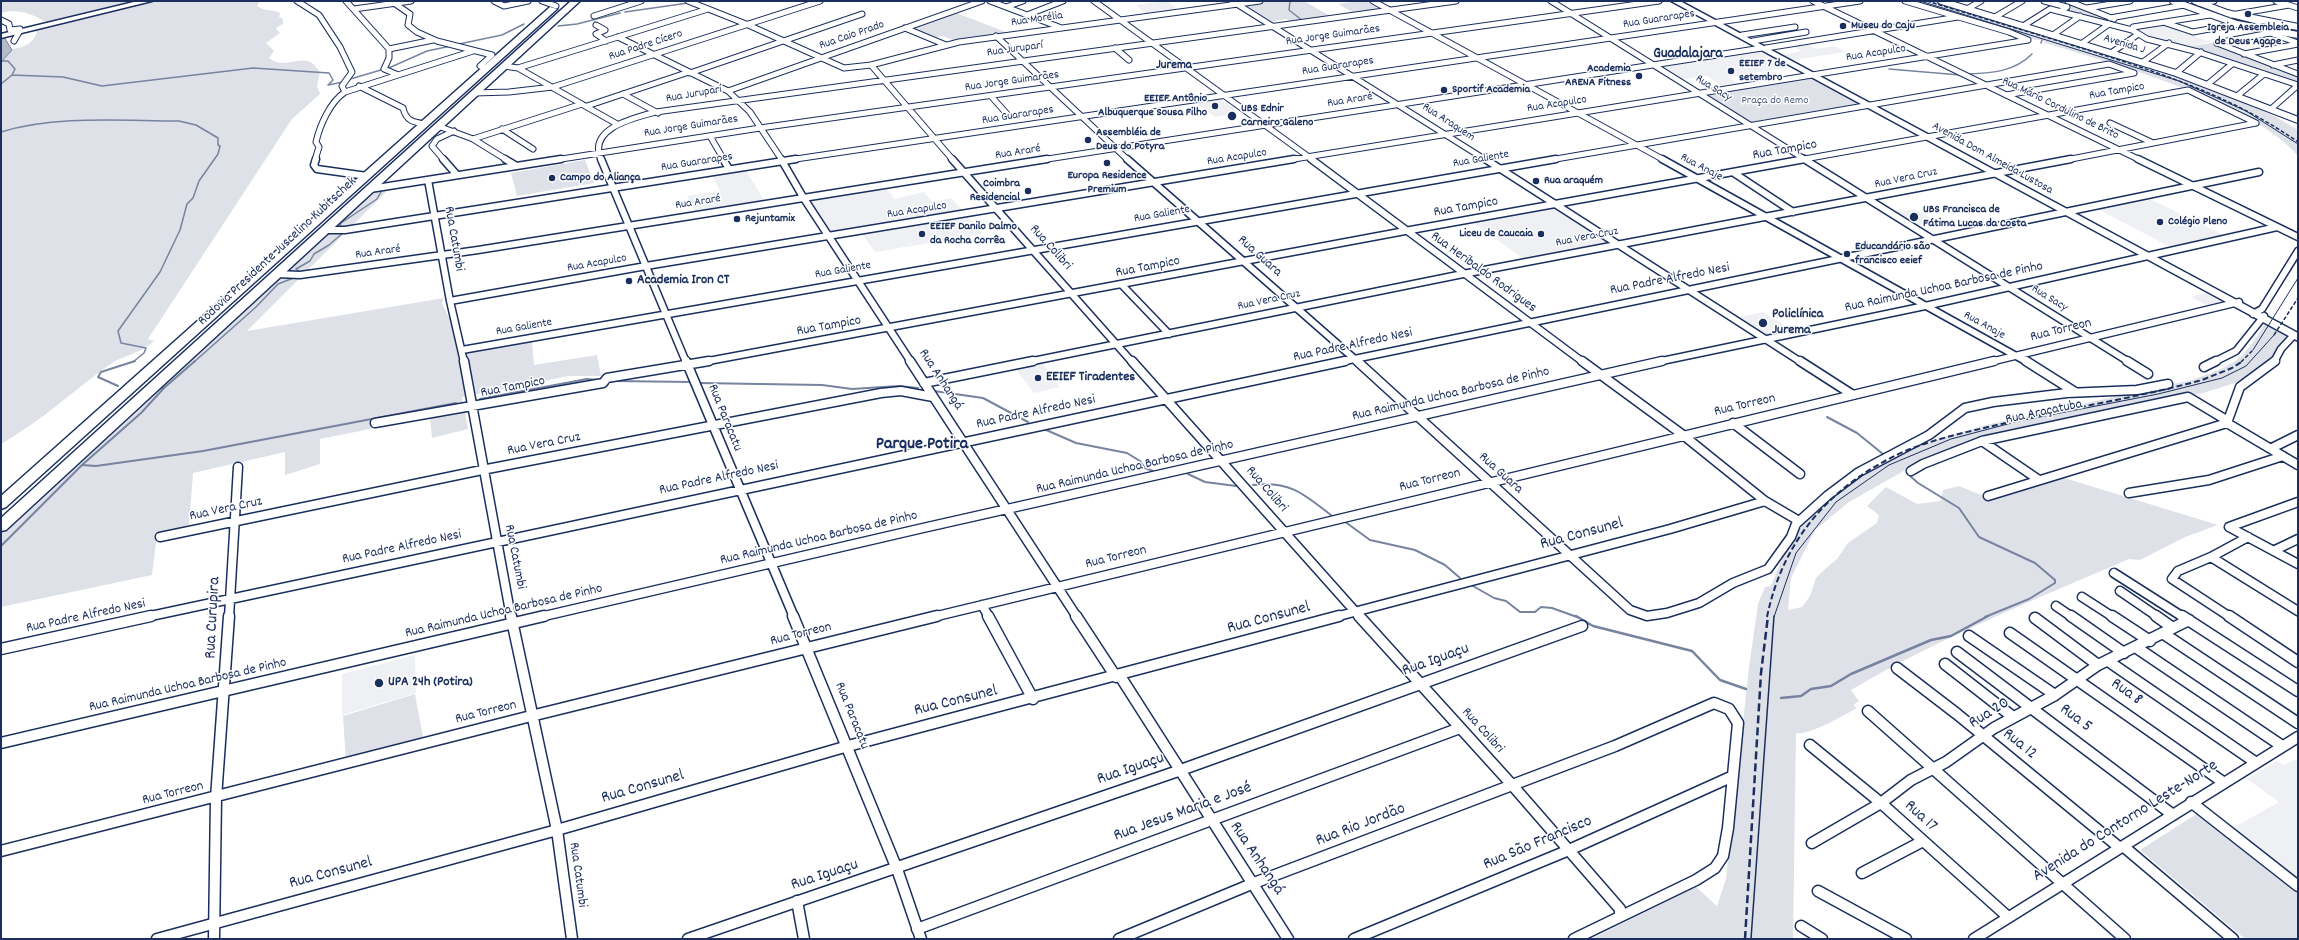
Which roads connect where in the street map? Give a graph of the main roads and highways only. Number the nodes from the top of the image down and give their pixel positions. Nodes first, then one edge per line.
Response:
1 (138, 1) edge
2 (148, 1) edge
3 (576, 1) edge
4 (557, 3) edge
5 (1680, 3) edge
6 (1717, 22) junction
7 (17, 33) junction
8 (1, 35) edge
9 (1764, 48) junction
10 (223, 305) junction
11 (243, 305) junction
12 (226, 321) junction
13 (204, 322) junction
14 (2296, 336) edge
15 (1, 504) edge
16 (1, 526) edge

1 - 7 highway
2 - 7 highway
3 - 11 highway, Rodovia Presidente Juscelino Kubitschek
4 - 10 highway, Rodovia Presidente Juscelino Kubitschek
5 - 6 main road, Avenida Dom Almeida Lustosa
6 - 9 main road, Avenida Dom Almeida Lustosa
6 - 9 main road, Avenida Dom Almeida Lustosa
7 - 8 highway
9 - 14 main road, Avenida Dom Almeida Lustosa
10 - 11 highway
10 - 13 highway, Rodovia Presidente Juscelino Kubitschek
11 - 12 highway, Rodovia Presidente Juscelino Kubitschek
12 - 13 highway
12 - 16 highway, Rodovia Presidente Juscelino Kubitschek
13 - 15 highway, Rodovia Presidente Juscelino Kubitschek

